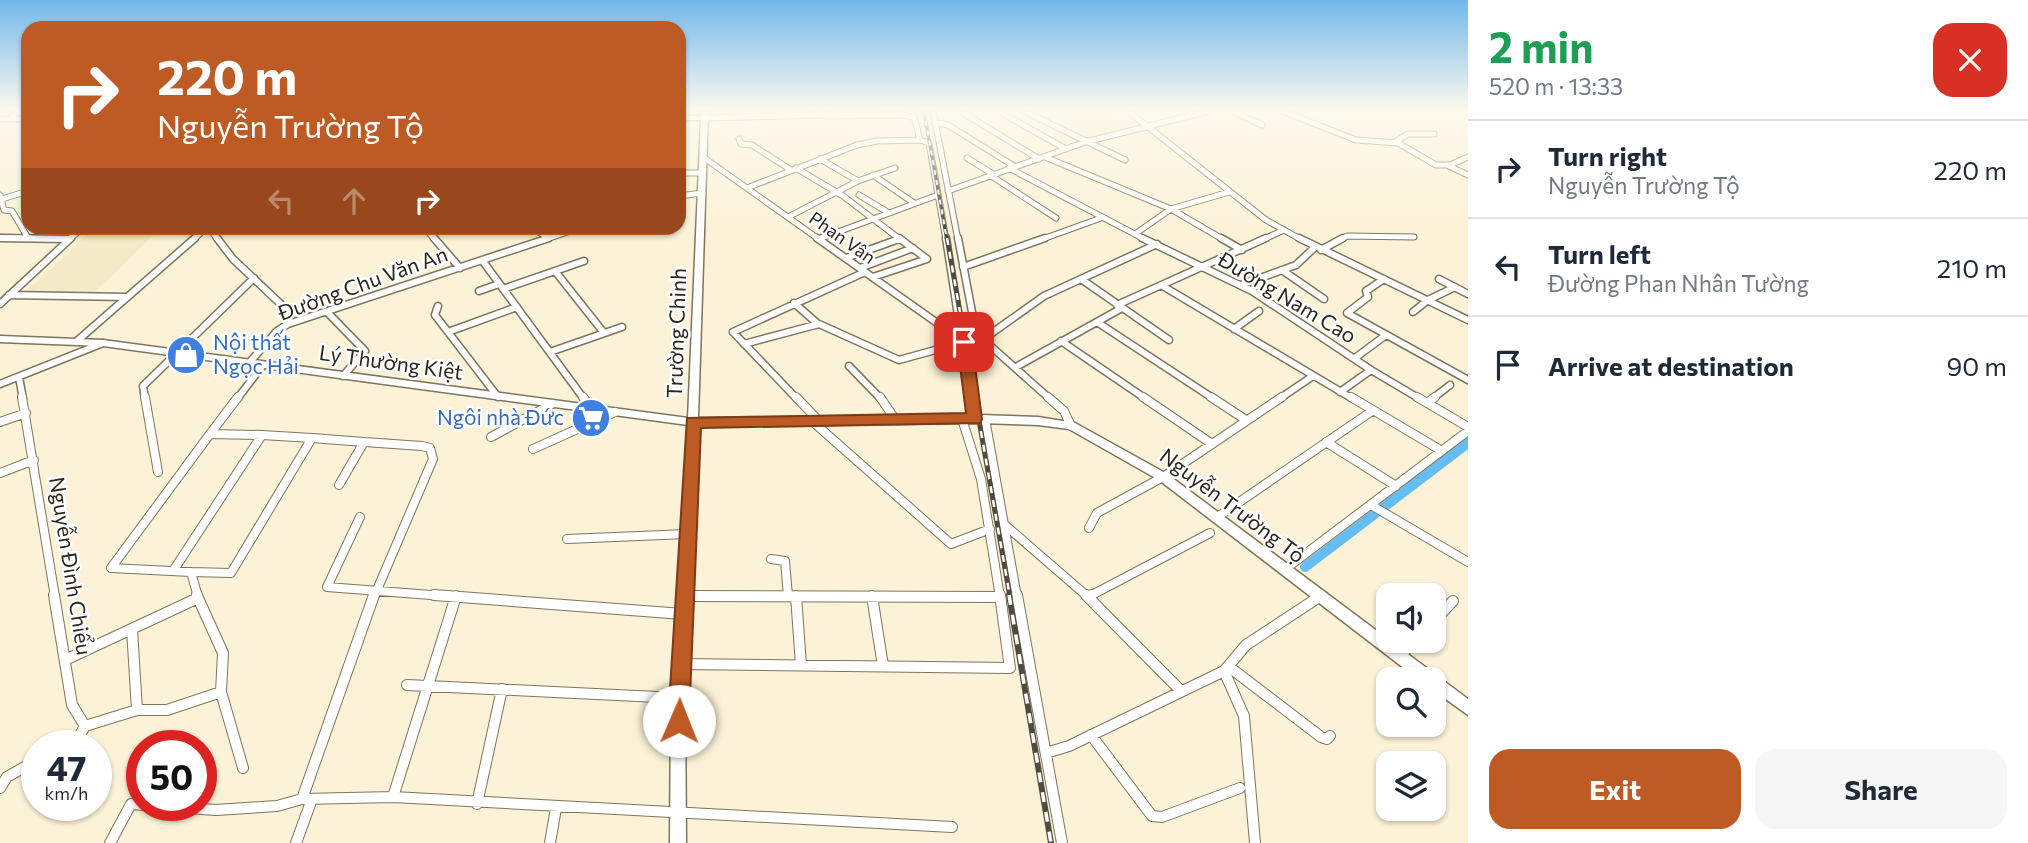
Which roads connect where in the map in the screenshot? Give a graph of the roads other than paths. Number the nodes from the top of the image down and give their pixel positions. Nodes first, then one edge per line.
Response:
1 (703, 150) edge
2 (761, 150) edge
3 (845, 150) edge
4 (930, 150) edge
5 (940, 150) edge
6 (987, 150) edge
7 (1029, 150) edge
8 (1062, 150) edge
9 (1104, 150) edge
10 (1177, 150) edge
11 (1410, 150) edge
12 (1468, 156) edge
13 (703, 157) junction
14 (967, 158) dead end
15 (1042, 158) junction
16 (820, 159) junction
17 (1125, 160) dead end
18 (1448, 166) junction
19 (1012, 167) junction
20 (895, 168) dead end
21 (794, 169) junction
22 (1073, 169) junction
23 (686, 173) edge
24 (702, 173) junction
25 (991, 175) junction
26 (1062, 175) dead end
27 (1468, 175) edge
28 (873, 176) junction
29 (858, 181) junction
30 (747, 188) junction
31 (948, 191) junction
32 (837, 192) junction
33 (1229, 192) junction
34 (21, 193) edge
35 (702, 193) junction
36 (686, 194) edge
37 (938, 194) junction
38 (859, 195) dead end
39 (1, 197) edge
40 (914, 203) junction
41 (1171, 209) junction
42 (2, 212) edge
43 (888, 213) junction
44 (788, 217) junction
45 (1056, 218) dead end
46 (1101, 218) junction
47 (872, 219) junction
48 (21, 226) edge
49 (1284, 230) junction
50 (1135, 234) junction
51 (26, 235) edge
52 (74, 235) edge
53 (199, 235) edge
54 (213, 235) edge
55 (431, 235) edge
56 (544, 235) edge
57 (557, 235) edge
58 (1415, 237) dead end
59 (0, 238) edge
60 (28, 238) junction
61 (548, 238) junction
62 (70, 239) junction
63 (819, 239) junction
64 (899, 239) junction
65 (1157, 244) junction
66 (913, 248) junction
67 (1318, 249) junction
68 (1242, 250) junction
69 (846, 258) junction
70 (482, 260) junction
71 (584, 261) dead end
72 (1203, 265) junction
73 (460, 268) junction
74 (963, 268) junction
75 (862, 270) junction
76 (1282, 270) junction
77 (555, 271) junction
78 (873, 277) junction
79 (254, 278) junction
80 (1439, 278) dead end
81 (1081, 279) junction
82 (1384, 279) junction
83 (1161, 285) junction
84 (1241, 285) junction
85 (501, 286) junction
86 (1455, 287) junction
87 (479, 291) dead end
88 (1468, 294) edge
89 (9, 295) junction
90 (127, 297) junction
91 (1324, 299) dead end
92 (1428, 300) junction
93 (794, 303) junction
94 (0, 304) edge
95 (438, 306) dead end
96 (517, 307) junction
97 (1119, 307) junction
98 (1259, 312) dead end
99 (1413, 312) dead end
100 (328, 313) junction
101 (1468, 320) edge
102 (1097, 322) junction
103 (288, 324) junction
104 (818, 324) junction
105 (622, 327) dead end
106 (1234, 329) junction
107 (448, 332) junction
108 (604, 333) junction
109 (1386, 335) junction
110 (0, 339) edge
111 (1169, 340) dead end
112 (76, 341) junction
113 (982, 341) junction
114 (1061, 341) junction
115 (964, 342) junction
116 (103, 343) junction
117 (744, 344) junction
118 (550, 352) junction
119 (174, 354) junction
120 (1355, 358) junction
121 (250, 363) junction
122 (263, 365) junction
123 (849, 366) dead end
124 (1016, 367) junction
125 (1371, 370) junction
126 (343, 376) junction
127 (1312, 376) junction
128 (19, 377) junction
129 (1468, 380) edge
130 (0, 384) edge
131 (1450, 385) dead end
132 (1340, 392) junction
133 (498, 397) junction
134 (1427, 403) junction
135 (552, 404) junction
136 (592, 409) junction
137 (1372, 411) junction
138 (615, 412) junction
139 (26, 413) junction
140 (895, 419) junction
141 (974, 419) junction
142 (1245, 420) junction
143 (815, 421) junction
144 (0, 422) edge
145 (693, 422) junction
146 (1071, 426) junction
147 (1468, 429) edge
148 (210, 434) junction
149 (262, 435) junction
150 (491, 437) dead end
151 (312, 438) junction
152 (364, 442) junction
153 (1326, 442) junction
154 (1212, 444) junction
155 (533, 449) dead end
156 (1442, 451) junction
157 (34, 460) junction
158 (158, 472) dead end
159 (0, 473) edge
160 (1163, 477) junction
161 (340, 485) dead end
162 (1396, 486) junction
163 (1371, 505) junction
164 (360, 517) dead end
165 (1216, 518) junction
166 (1004, 524) junction
167 (1089, 528) dead end
168 (990, 529) junction
169 (1210, 533) dead end
170 (687, 534) junction
171 (567, 539) dead end
172 (771, 559) dead end
173 (1468, 562) edge
174 (173, 571) junction
175 (1284, 571) junction
176 (191, 572) junction
177 (376, 590) junction
178 (456, 596) junction
179 (684, 596) junction
180 (792, 596) junction
181 (872, 596) junction
182 (999, 597) junction
183 (1088, 597) junction
184 (1319, 597) junction
185 (198, 598) junction
186 (1453, 601) dead end
187 (1446, 608) edge
188 (683, 614) junction
189 (132, 629) junction
190 (1404, 653) edge
191 (1400, 657) junction
192 (65, 660) junction
193 (680, 664) junction
194 (801, 665) junction
195 (883, 666) junction
196 (1413, 667) edge
197 (1226, 668) junction
198 (407, 685) dead end
199 (428, 686) junction
200 (502, 689) junction
201 (1181, 691) junction
202 (1446, 691) edge
203 (221, 692) junction
204 (678, 698) junction
205 (1468, 708) edge
206 (137, 710) junction
207 (85, 726) junction
208 (83, 730) edge
209 (1091, 735) junction
210 (1331, 736) dead end
211 (1046, 753) junction
212 (243, 768) dead end
213 (21, 769) edge
214 (4, 778) edge
215 (0, 788) edge
216 (1240, 788) dead end
217 (393, 797) junction
218 (307, 799) junction
219 (477, 803) junction
220 (556, 808) junction
221 (680, 814) junction
222 (952, 827) dead end
223 (110, 843) edge
224 (296, 843) edge
225 (550, 843) edge
226 (678, 843) edge
227 (1062, 843) edge
228 (1255, 843) edge

1 - 13 main road, Trường Chinh
2 - 21 street
3 - 16 street
4 - 37 street
5 - 31 street
6 - 19 street, Đường Nam Cao
7 - 15 street
8 - 15 street
9 - 17 street
10 - 33 street
11 - 18 street
12 - 18 street
13 - 24 main road, Trường Chinh
13 - 30 street, Phan Vân
14 - 25 street
15 - 19 street
15 - 22 street
16 - 21 street
16 - 29 street
18 - 27 street
19 - 25 street
19 - 46 street, Đường Nam Cao
20 - 28 street
21 - 30 street
21 - 32 street
22 - 26 street
22 - 41 street
23 - 24 street
24 - 35 main road, Trường Chinh
25 - 31 street
25 - 45 street
28 - 29 street
28 - 40 street
29 - 32 street
30 - 44 street, Phan Vân
31 - 74 street
32 - 44 street
32 - 47 street
33 - 41 street
33 - 49 street
34 - 39 street
35 - 36 street
35 - 145 main road, Trường Chinh
37 - 40 street
37 - 115 street
38 - 43 street
39 - 42 street
40 - 43 street
41 - 50 street
41 - 68 street
42 - 48 street
43 - 47 street
44 - 63 street, Phan Vân
46 - 50 street, Đường Nam Cao
46 - 74 street
47 - 63 street
47 - 64 street
49 - 67 street
49 - 68 street
50 - 65 street, Đường Nam Cao
51 - 60 street
52 - 62 street
53 - 90 street
54 - 79 street
55 - 73 street
56 - 61 street
57 - 61 street, Đường Chu Văn An
58 - 67 street
59 - 60 street
60 - 62 street
61 - 70 street, Đường Chu Văn An
62 - 89 street
63 - 69 street, Phan Vân
64 - 66 street
64 - 69 street
65 - 72 street, Đường Nam Cao
65 - 81 street
66 - 75 street
66 - 78 street
67 - 76 street
67 - 82 street
68 - 72 street
69 - 75 street, Phan Vân
70 - 73 street, Đường Chu Văn An
70 - 85 street
71 - 77 street
72 - 83 street
72 - 84 street, Đường Nam Cao
73 - 100 street, Đường Chu Văn An
74 - 113 street
75 - 78 street, Phan Vân
75 - 93 street
76 - 84 street
76 - 91 street
77 - 85 street
77 - 108 street
78 - 115 street, Phan Vân
79 - 103 street
79 - 119 street
80 - 86 street
81 - 97 street
81 - 113 street
82 - 92 street
82 - 109 street
83 - 97 street
83 - 106 street
84 - 120 street, Đường Nam Cao
85 - 87 street
85 - 96 street
86 - 88 street
86 - 92 street
89 - 90 street
89 - 94 street
90 - 112 street
92 - 99 street
92 - 101 street
93 - 104 street
93 - 117 street
95 - 107 street
96 - 107 street
96 - 118 street
97 - 102 street
97 - 111 street
98 - 106 street
100 - 103 street, Đường Chu Văn An
100 - 126 street
102 - 114 street
102 - 142 street
103 - 121 street, Đường Chu Văn An
104 - 115 street
104 - 117 street
105 - 108 street
106 - 127 street
107 - 133 street
108 - 118 street
109 - 120 street
109 - 129 street
110 - 112 main road, Lý Thường Kiệt
112 - 116 main road, Lý Thường Kiệt
113 - 124 street
114 - 124 street
114 - 154 street
115 - 141 street
116 - 119 main road, Lý Thường Kiệt
116 - 128 street
117 - 143 street
118 - 136 street
119 - 121 main road, Lý Thường Kiệt
119 - 158 street
120 - 125 street, Đường Nam Cao
121 - 122 main road, Lý Thường Kiệt
122 - 126 main road, Lý Thường Kiệt
122 - 148 street
123 - 140 street
124 - 146 street
125 - 132 street
125 - 134 street, Đường Nam Cao
126 - 133 main road, Lý Thường Kiệt
127 - 132 street
127 - 142 street
128 - 130 street
128 - 139 street, Nguyễn Đình Chiểu
131 - 134 street
132 - 137 street
133 - 135 main road, Lý Thường Kiệt
134 - 147 street, Đường Nam Cao
135 - 136 main road, Lý Thường Kiệt
135 - 150 street
136 - 138 main road, Lý Thường Kiệt
137 - 153 street
137 - 156 street
138 - 145 main road, Lý Thường Kiệt
138 - 155 street
139 - 144 street
139 - 157 street, Nguyễn Đình Chiểu
140 - 141 main road, Nguyễn Trường Tộ
140 - 143 main road, Nguyễn Trường Tộ
141 - 146 main road, Nguyễn Trường Tộ
141 - 166 street
141 - 168 street
142 - 154 street
143 - 145 main road, Nguyễn Trường Tộ
143 - 168 street
145 - 170 main road, Trường Chinh
146 - 160 main road, Nguyễn Trường Tộ
147 - 156 street
148 - 149 street
148 - 174 street
149 - 151 street
149 - 174 street
151 - 152 street
151 - 176 street
152 - 161 street
152 - 177 street
153 - 162 street
153 - 165 street
154 - 160 street
156 - 162 street
157 - 159 street
157 - 192 street, Nguyễn Đình Chiểu
160 - 165 main road, Nguyễn Trường Tộ
160 - 167 street
162 - 163 street
163 - 173 street
163 - 175 street
164 - 177 street
165 - 175 main road, Nguyễn Trường Tộ
166 - 183 street
166 - 211 street
168 - 182 street
169 - 183 street
170 - 171 street
170 - 179 main road, Trường Chinh
172 - 180 street
174 - 176 street
175 - 184 main road, Nguyễn Trường Tộ
176 - 185 street
177 - 178 street
177 - 218 street
178 - 188 street
178 - 199 street
179 - 180 street
179 - 188 main road, Trường Chinh
180 - 181 street
180 - 194 street
181 - 182 street
181 - 195 street
182 - 195 street
183 - 201 street
184 - 191 main road, Nguyễn Trường Tộ
184 - 197 street
185 - 189 street
185 - 203 street
186 - 187 street
188 - 193 main road, Trường Chinh
189 - 192 street
189 - 206 street
190 - 191 street
191 - 196 main road, Nguyễn Trường Tộ
192 - 207 street, Nguyễn Đình Chiểu
193 - 194 street
193 - 204 main road, Trường Chinh
194 - 195 street
197 - 201 street
197 - 210 street
197 - 228 street
198 - 199 street
199 - 200 street
199 - 217 street
200 - 204 street
200 - 219 street
201 - 209 street
202 - 205 main road, Nguyễn Trường Tộ
203 - 206 street
203 - 212 street
204 - 221 main road, Trường Chinh
206 - 207 street
207 - 208 street
209 - 211 street
209 - 216 street
211 - 227 street
213 - 214 street
214 - 215 street
217 - 218 street
217 - 219 street
218 - 223 street
218 - 224 street
219 - 220 street
220 - 221 street
220 - 225 street
221 - 222 street
221 - 226 main road, Trường Chinh

